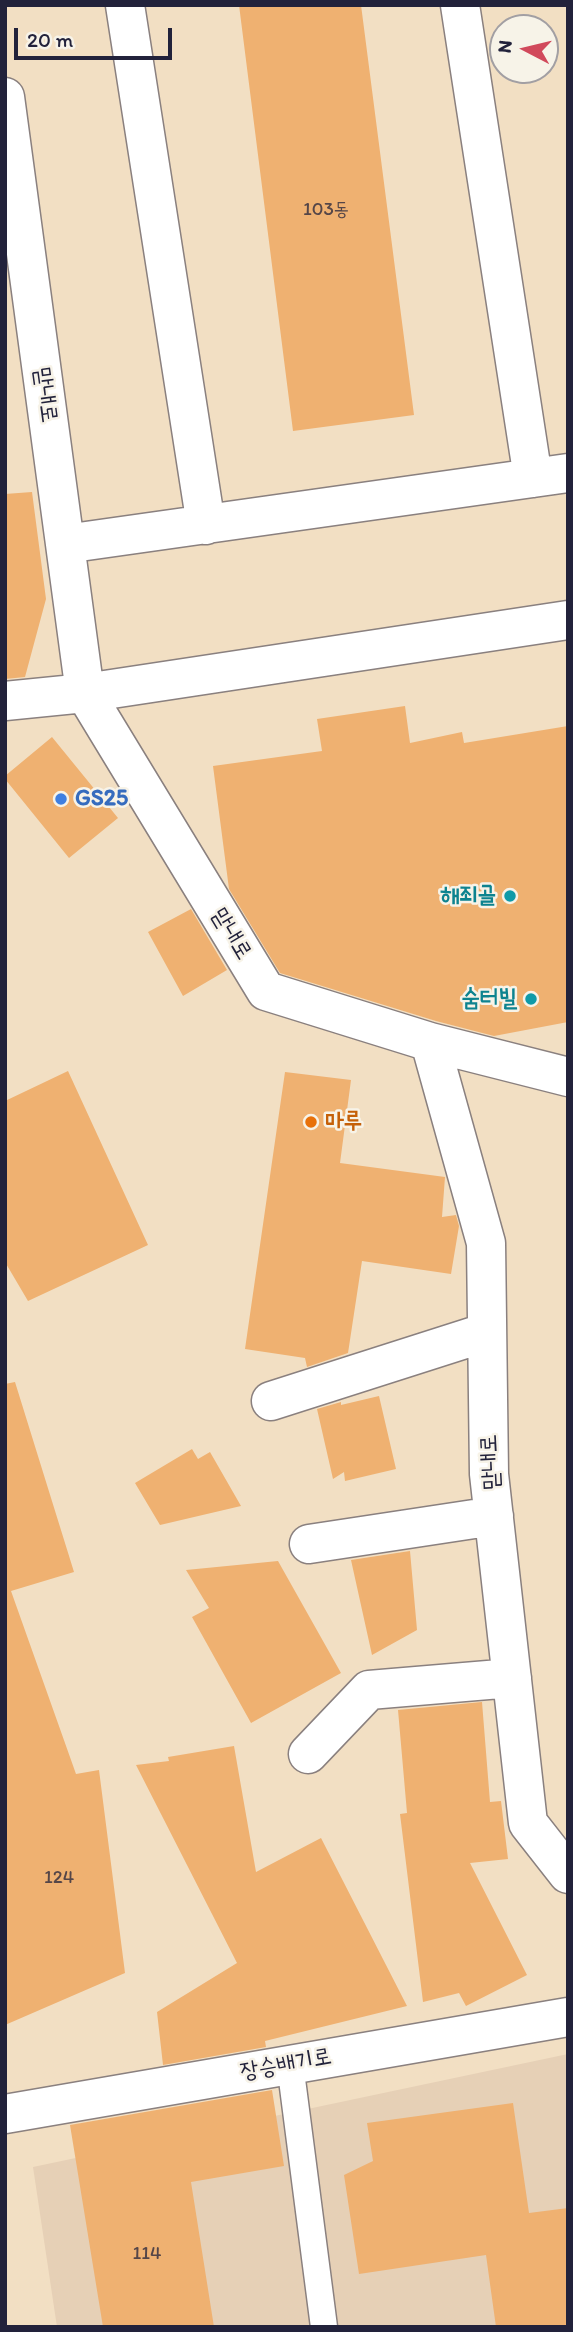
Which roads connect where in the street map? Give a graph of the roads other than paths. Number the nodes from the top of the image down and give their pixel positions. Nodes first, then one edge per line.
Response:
1 (125, 5) edge
2 (460, 5) edge
3 (5, 97) edge
4 (550, 475) edge
5 (206, 525) junction
6 (65, 544) junction
7 (568, 620) edge
8 (85, 693) junction
9 (5, 701) edge
10 (430, 1042) junction
11 (568, 1077) edge
12 (487, 1332) junction
13 (271, 1401) dead end
14 (494, 1516) junction
15 (309, 1544) dead end
16 (512, 1678) junction
17 (309, 1754) dead end
18 (568, 1874) edge
19 (568, 2018) edge
20 (290, 2064) junction
21 (5, 2115) edge
22 (324, 2327) edge

1 - 5 street
2 - 4 street
3 - 6 street, 맏내로
4 - 5 street
5 - 6 street
6 - 8 street, 맏내로
7 - 8 street
8 - 9 street
8 - 10 street, 맏내로
10 - 11 street, 맏내로
10 - 12 street, 맏내로
12 - 13 street
12 - 14 street, 맏내로
14 - 15 street
14 - 16 street, 맏내로
16 - 17 street
16 - 18 street, 맏내로
19 - 20 street, 장승배기로
20 - 21 street, 장승배기로
20 - 22 lane

